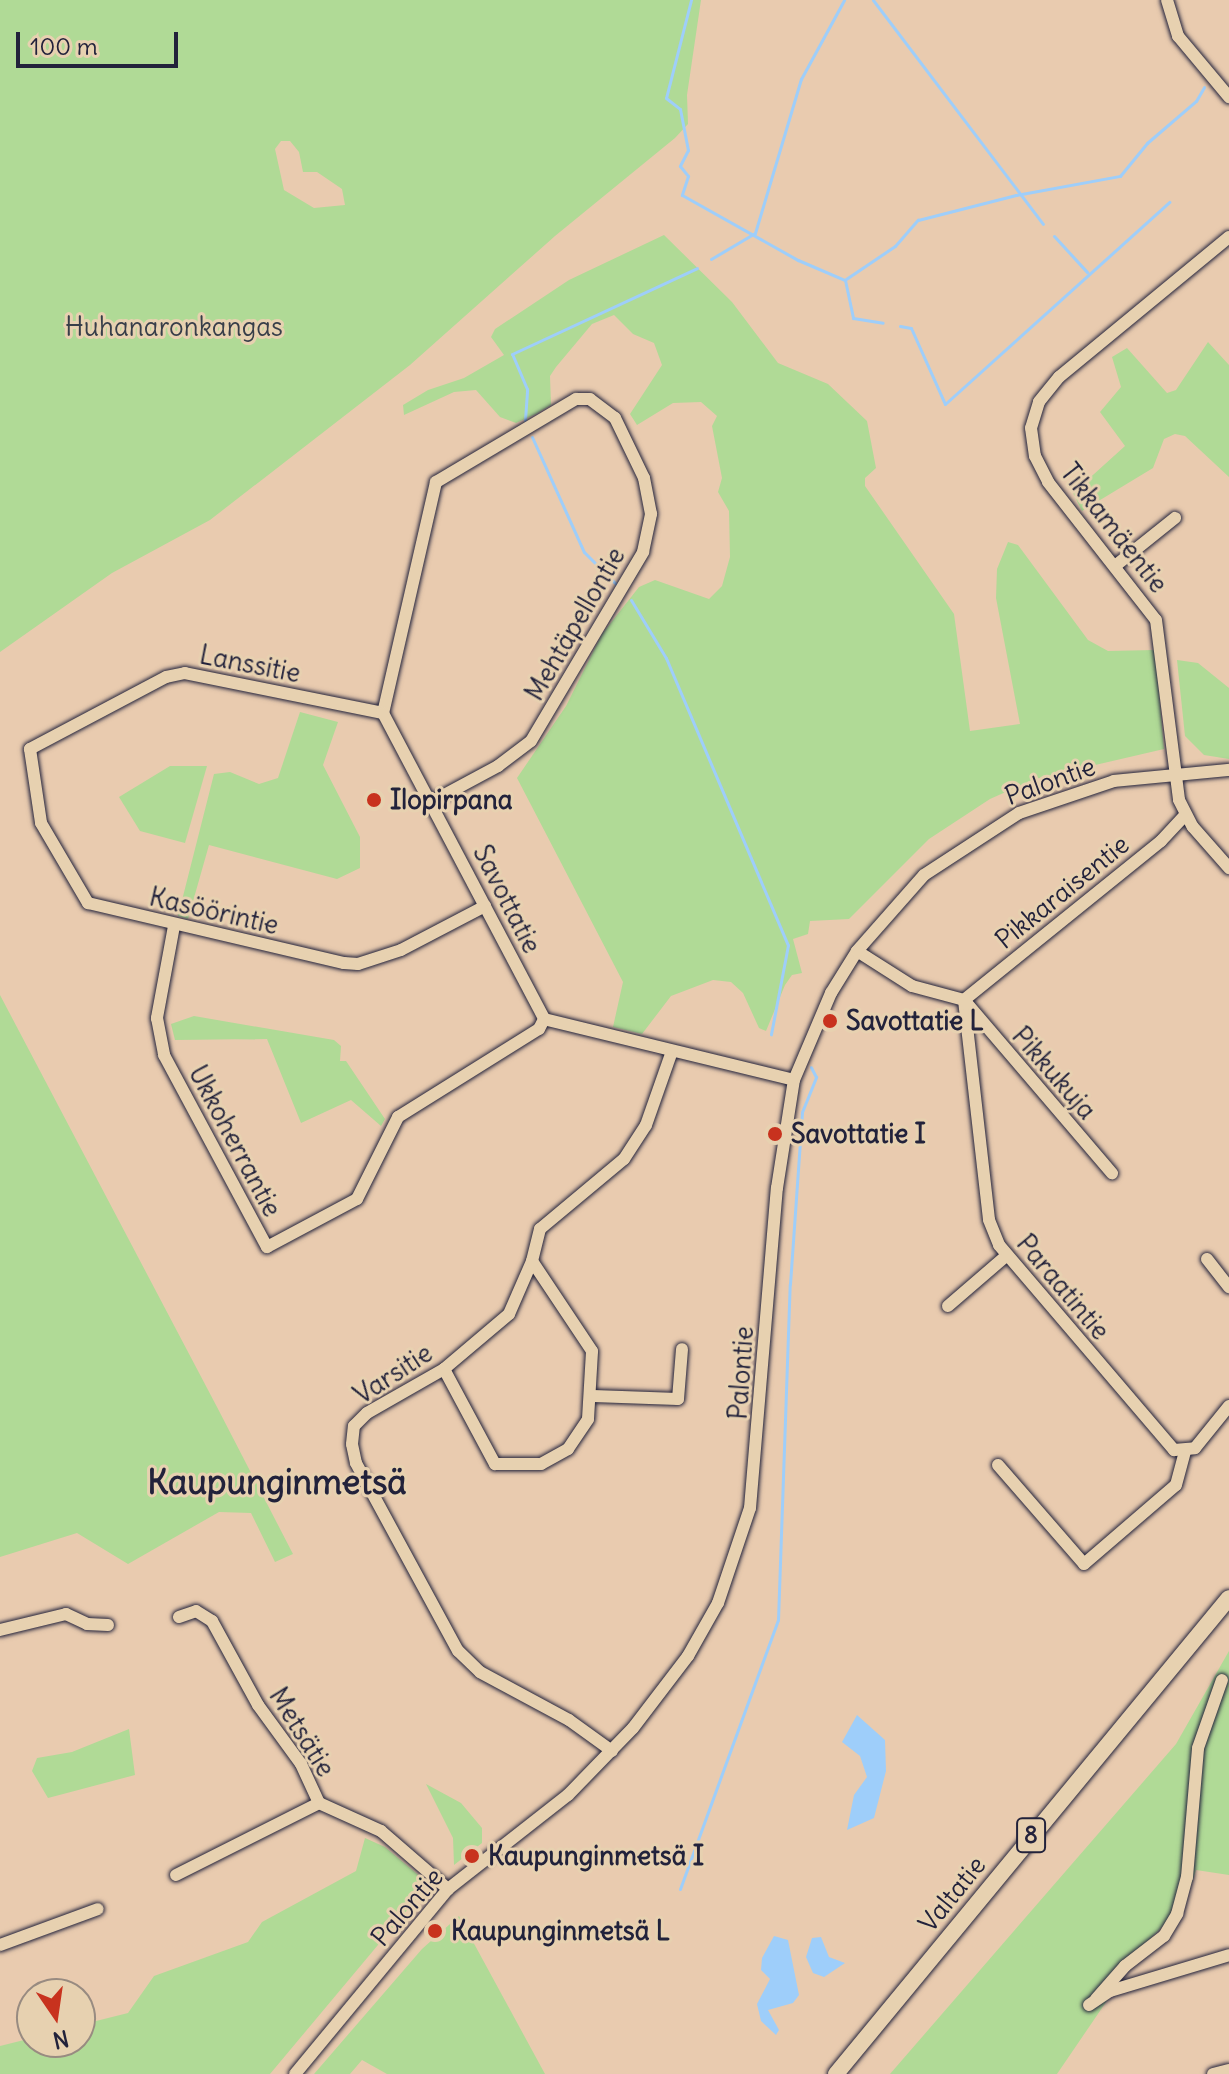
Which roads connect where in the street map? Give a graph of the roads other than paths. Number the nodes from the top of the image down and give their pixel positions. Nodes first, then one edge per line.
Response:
1 (1167, 0) edge
2 (1229, 97) edge
3 (1229, 237) edge
4 (1175, 518) dead end
5 (1115, 566) junction
6 (383, 713) junction
7 (30, 749) joint
8 (1229, 770) edge
9 (1174, 774) junction
10 (433, 801) junction
11 (1185, 815) junction
12 (1229, 868) edge
13 (485, 906) junction
14 (174, 926) junction
15 (857, 951) junction
16 (964, 1000) junction
17 (544, 1019) junction
18 (672, 1051) junction
19 (794, 1080) junction
20 (1112, 1173) dead end
21 (1006, 1256) junction
22 (1207, 1259) dead end
23 (532, 1261) junction
24 (1229, 1287) edge
25 (948, 1306) dead end
26 (682, 1349) dead end
27 (444, 1369) junction
28 (593, 1396) junction
29 (1229, 1406) edge
30 (1185, 1452) junction
31 (998, 1465) dead end
32 (1229, 1598) edge
33 (179, 1617) dead end
34 (108, 1625) dead end
35 (0, 1630) edge
36 (1222, 1680) dead end
37 (612, 1751) junction
38 (319, 1803) junction
39 (176, 1875) dead end
40 (448, 1889) junction
41 (98, 1909) dead end
42 (0, 1945) edge
43 (1229, 1955) edge
44 (1229, 2070) edge
45 (295, 2074) edge
46 (836, 2074) edge
47 (1213, 2074) edge

1 - 2 street
3 - 5 street, Tikkamäentie
4 - 5 street
5 - 9 street, Tikkamäentie
6 - 7 street, Lanssitie
6 - 10 street, Savottatie
6 - 10 street, Mehtäpellontie
7 - 14 street, Kasöörintie
8 - 9 street, Palontie
9 - 11 street, Tikkamäentie
9 - 15 street, Palontie
10 - 13 street, Savottatie
11 - 12 street, Tikkamäentie
11 - 16 street, Pikkaraisentie
13 - 14 street, Kasöörintie
13 - 17 street, Savottatie
14 - 17 street, Ukkoherrantie
15 - 16 street
15 - 19 street, Palontie
16 - 20 street, Pikkukuja
16 - 21 street, Paraatintie
17 - 18 street
18 - 19 street
18 - 23 street, Varsitie
19 - 37 street, Palontie
21 - 25 street
21 - 30 street, Paraatintie
22 - 24 street
23 - 27 street, Varsitie
23 - 28 street
26 - 28 street
27 - 28 street
27 - 37 street, Varsitie
29 - 30 street
30 - 31 street
32 - 46 highway, Valtatie / 8
33 - 38 street, Metsätie
34 - 35 street
36 - 43 street
37 - 40 street, Palontie
38 - 39 street
38 - 40 street, Metsätie
40 - 45 street, Palontie
41 - 42 street
44 - 47 street

